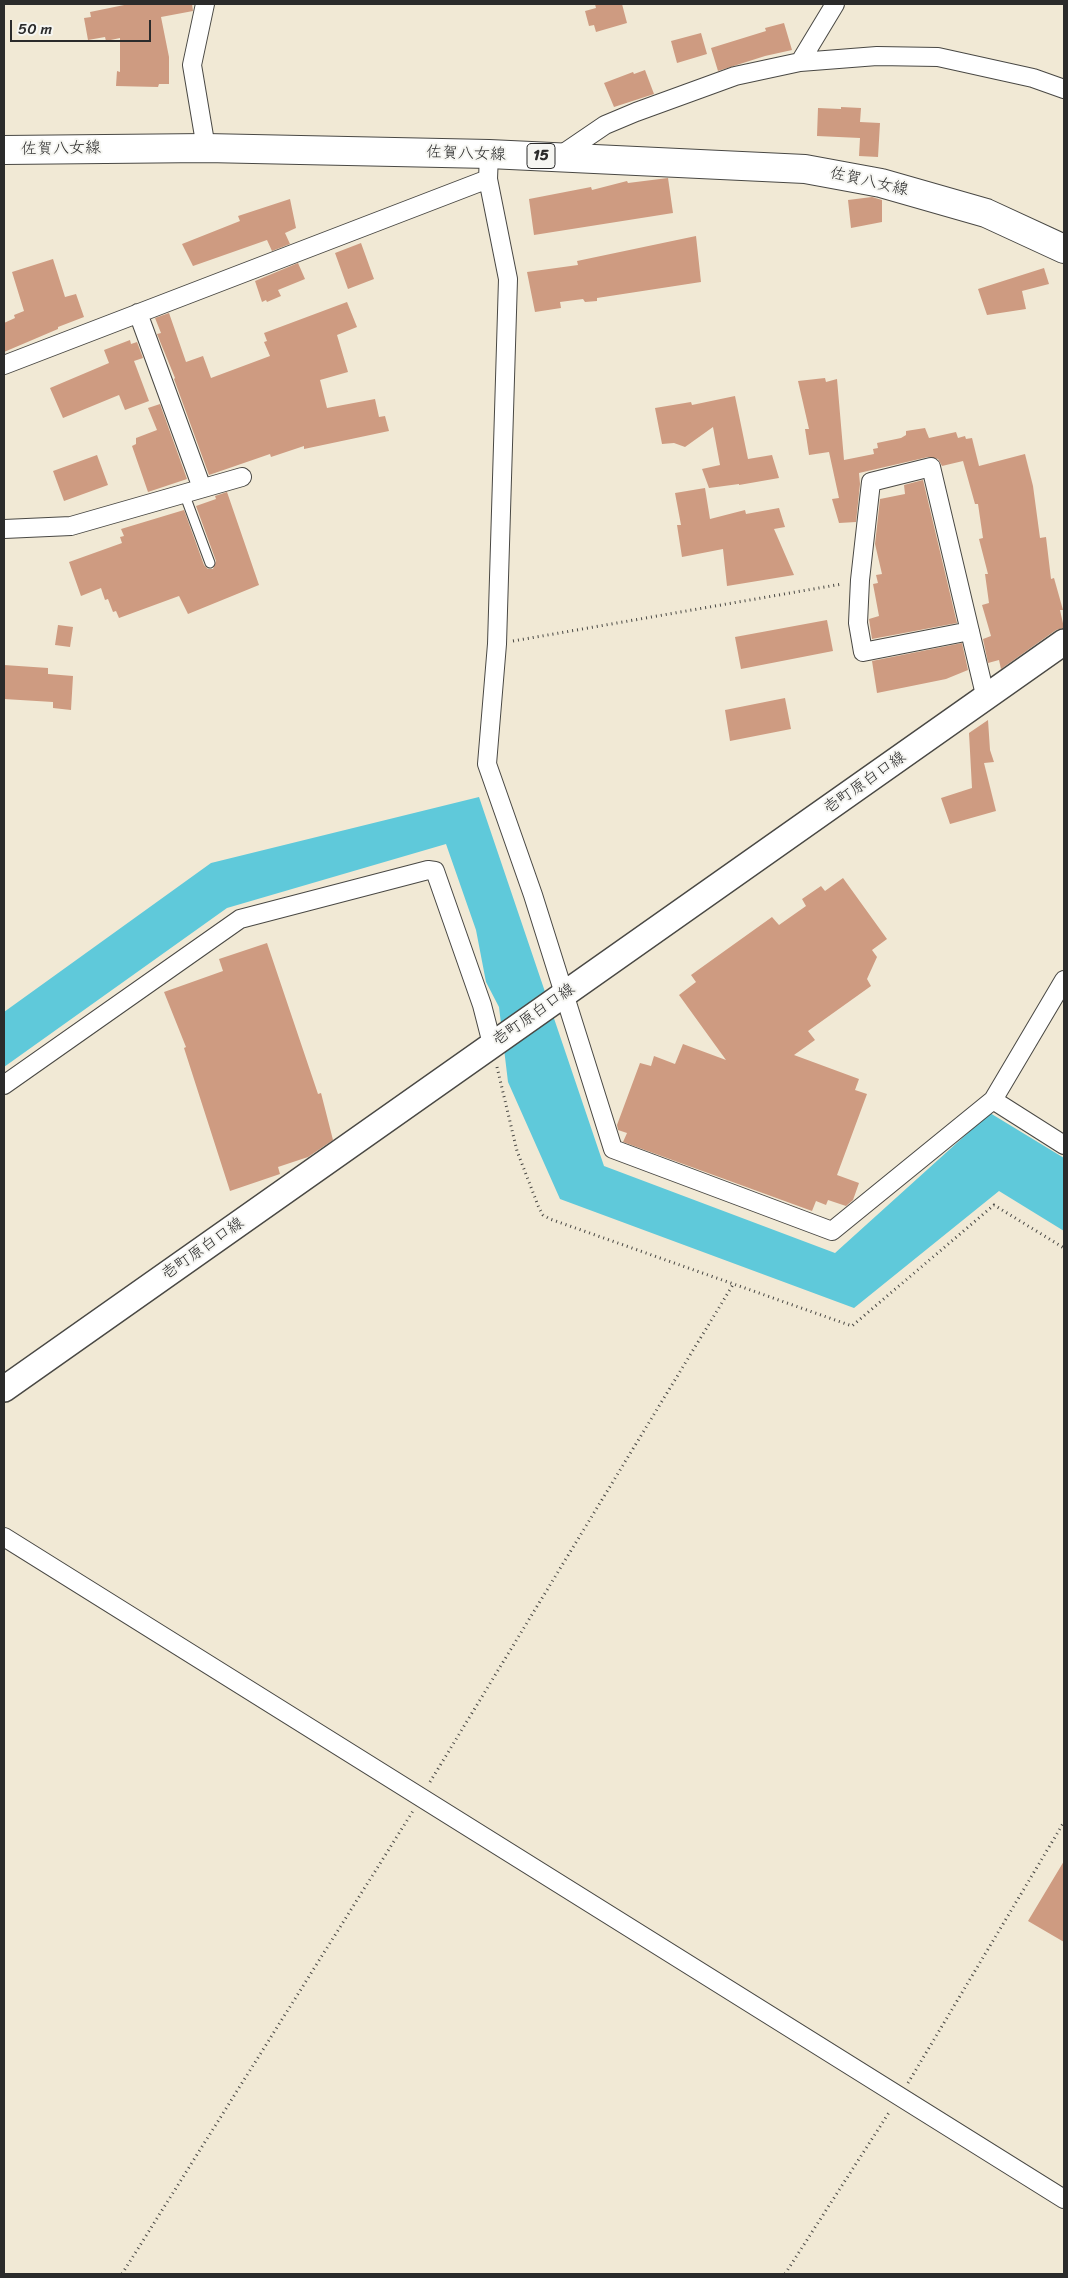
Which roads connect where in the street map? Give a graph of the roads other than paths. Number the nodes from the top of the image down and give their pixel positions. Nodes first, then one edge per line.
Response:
1 (205, 4) edge
2 (835, 4) edge
3 (800, 62) junction
4 (1064, 88) edge
5 (206, 148) junction
6 (4, 150) edge
7 (558, 157) junction
8 (488, 167) junction
9 (1064, 250) edge
10 (138, 313) junction
11 (4, 365) edge
12 (242, 477) dead end
13 (202, 488) junction
14 (184, 493) junction
15 (4, 529) edge
16 (210, 563) dead end
17 (970, 631) junction
18 (1064, 642) edge
19 (986, 698) junction
20 (1064, 980) edge
21 (559, 998) junction
22 (497, 1041) junction
23 (4, 1085) edge
24 (993, 1100) junction
25 (1064, 1145) edge
26 (4, 1389) edge
27 (4, 1537) edge
28 (1064, 2199) edge

1 - 5 street
2 - 3 street
3 - 4 street
3 - 7 street
5 - 6 main road, 佐賀八女線 / 15
5 - 8 main road, 佐賀八女線 / 15
7 - 8 main road, 佐賀八女線 / 15
7 - 9 main road, 佐賀八女線 / 15
8 - 10 street
8 - 21 street
10 - 11 street
10 - 13 street
12 - 13 street
13 - 14 street
14 - 15 street
14 - 16 lane
17 - 17 street
17 - 19 street
18 - 19 main road, 壱町原白口線
19 - 21 main road, 壱町原白口線
20 - 24 street
21 - 22 main road, 壱町原白口線
21 - 24 street
22 - 23 street
22 - 26 main road, 壱町原白口線
24 - 25 street
27 - 28 street

